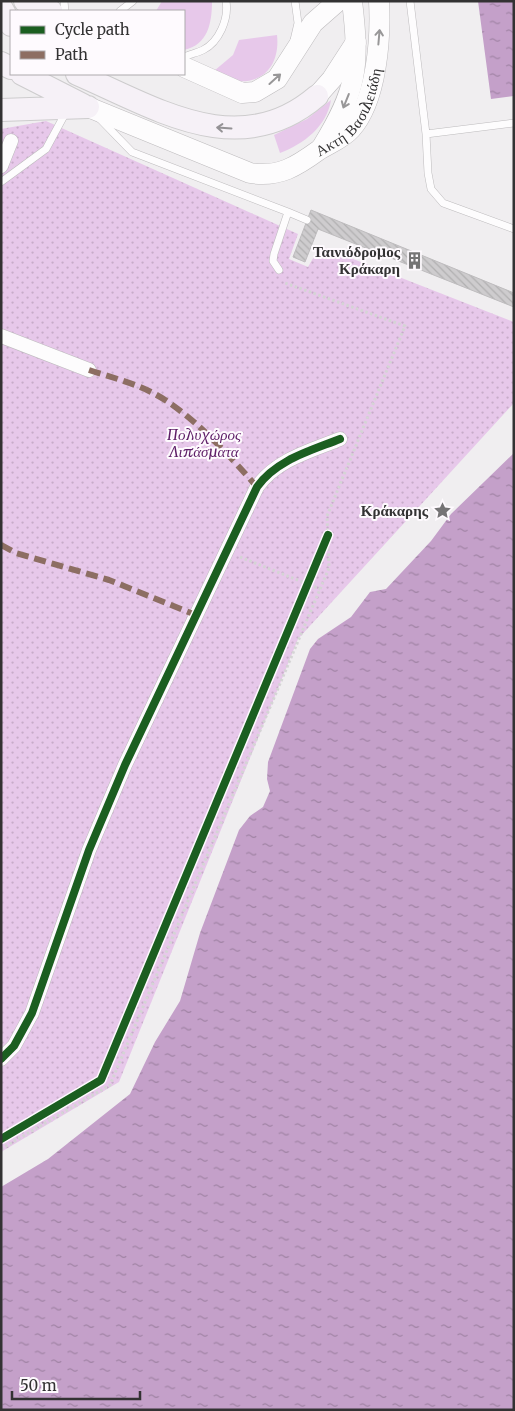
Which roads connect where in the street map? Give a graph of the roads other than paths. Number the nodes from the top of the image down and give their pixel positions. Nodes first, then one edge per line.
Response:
1 (25, 1) edge
2 (133, 1) edge
3 (226, 1) edge
4 (295, 1) edge
5 (338, 1) edge
6 (352, 1) edge
7 (379, 1) edge
8 (410, 1) edge
9 (1, 7) edge
10 (49, 10) edge
11 (121, 10) edge
12 (10, 24) edge
13 (357, 40) junction
14 (185, 57) edge
15 (288, 60) junction
16 (185, 67) edge
17 (24, 75) edge
18 (79, 75) edge
19 (317, 96) joint
20 (78, 107) junction
21 (1, 110) edge
22 (514, 123) edge
23 (426, 134) junction
24 (11, 141) dead end
25 (319, 150) junction
26 (1, 166) edge
27 (1, 182) edge
28 (288, 212) junction
29 (307, 220) dead end
30 (514, 229) edge
31 (279, 270) dead end
32 (1, 336) edge
33 (89, 370) dead end
34 (340, 439) dead end
35 (1, 1059) edge

1 - 10 main road
2 - 11 lane
3 - 14 lane
4 - 15 lane
5 - 15 street
6 - 13 street, Ακτή Βασιλειάδη
25 -> 7 street, Ακτή Βασιλειάδη
8 - 23 lane
9 - 12 main road
13 - 19 street
13 -> 25 street, Ακτή Βασιλειάδη
16 -> 15 street
17 - 20 main road
19 -> 18 main road
20 - 21 main road
20 - 25 street
20 - 27 lane
20 - 28 lane
22 - 23 lane
23 - 30 lane
24 - 26 street
28 - 29 lane
28 - 31 lane
32 - 33 street
34 - 35 street

